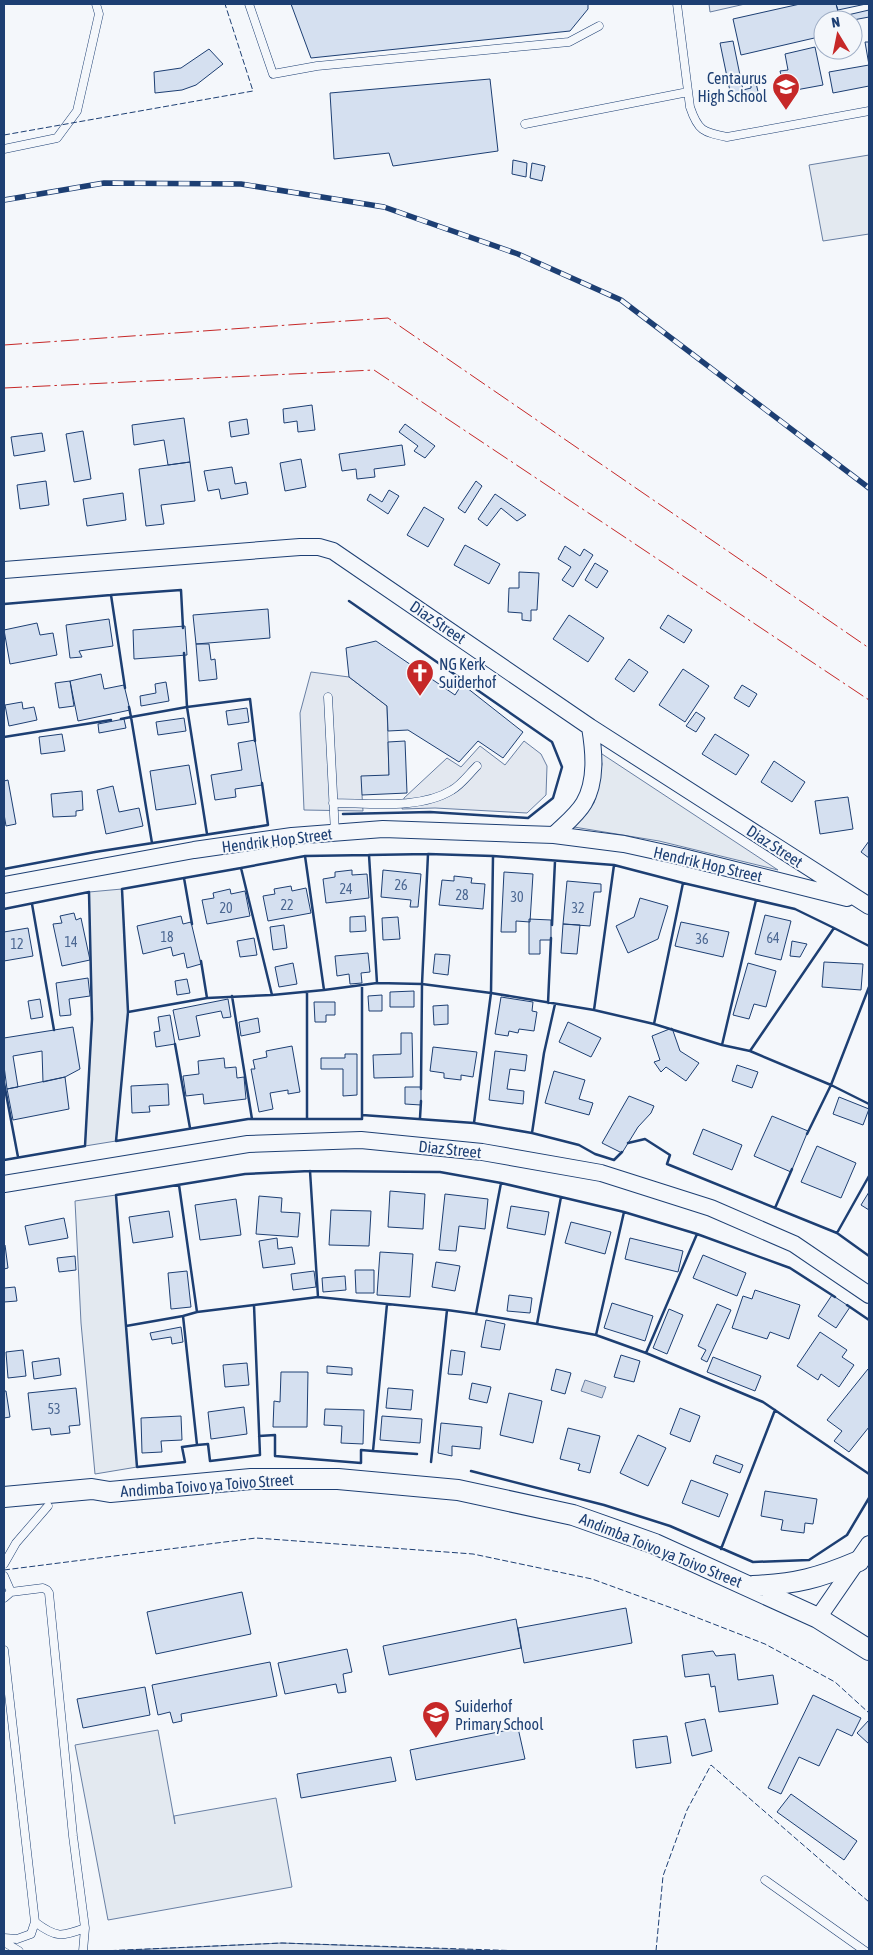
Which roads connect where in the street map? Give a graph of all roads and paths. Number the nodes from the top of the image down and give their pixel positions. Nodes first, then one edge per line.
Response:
1 (96, 4) edge
2 (249, 4) edge
3 (677, 4) edge
4 (599, 26) dead end
5 (688, 92) junction
6 (869, 111) edge
7 (525, 124) dead end
8 (4, 150) edge
9 (4, 570) edge
10 (328, 697) dead end
11 (590, 727) junction
12 (477, 766) dead end
13 (333, 803) junction
14 (335, 833) junction
15 (554, 835) junction
16 (4, 885) edge
17 (865, 904) edge
18 (4, 1184) edge
19 (869, 1295) edge
20 (110, 1492) junction
21 (4, 1497) edge
22 (48, 1506) junction
23 (4, 1511) edge
24 (869, 1544) edge
25 (859, 1561) junction
26 (4, 1564) edge
27 (4, 1576) edge
28 (748, 1586) junction
29 (11, 1592) junction
30 (4, 1598) edge
31 (818, 1618) junction
32 (4, 1650) edge
33 (869, 1650) edge
34 (765, 1880) dead end
35 (35, 1922) junction
36 (85, 1928) junction
37 (4, 1938) edge
38 (4, 1942) edge
39 (19, 1951) edge
40 (83, 1951) edge
41 (865, 1951) edge

1 - 8 lane
2 - 4 lane
3 - 5 lane
5 - 6 lane
5 - 7 lane
9 - 11 street, Diaz Street
10 - 13 lane
11 - 15 street
11 - 17 street, Diaz Street
12 - 13 lane
13 - 14 lane
14 - 15 street, Hendrik Hop Street
14 - 16 street, Hendrik Hop Street
15 - 17 street, Hendrik Hop Street
18 - 19 street, Diaz Street
20 - 21 street, Andimba Toivo ya Toivo Street
20 - 22 street, Andimba Toivo ya Toivo Street
20 - 28 street, Andimba Toivo ya Toivo Street
22 - 23 street, Andimba Toivo ya Toivo Street
22 - 26 lane
24 - 25 street
25 - 28 street
25 - 31 street
27 - 29 lane
28 - 31 street, Andimba Toivo ya Toivo Street
29 - 30 lane
29 - 36 lane
31 - 33 street, Andimba Toivo ya Toivo Street
32 - 35 lane
34 - 41 lane
35 - 36 lane
35 - 37 lane
36 - 40 lane
38 - 39 lane

